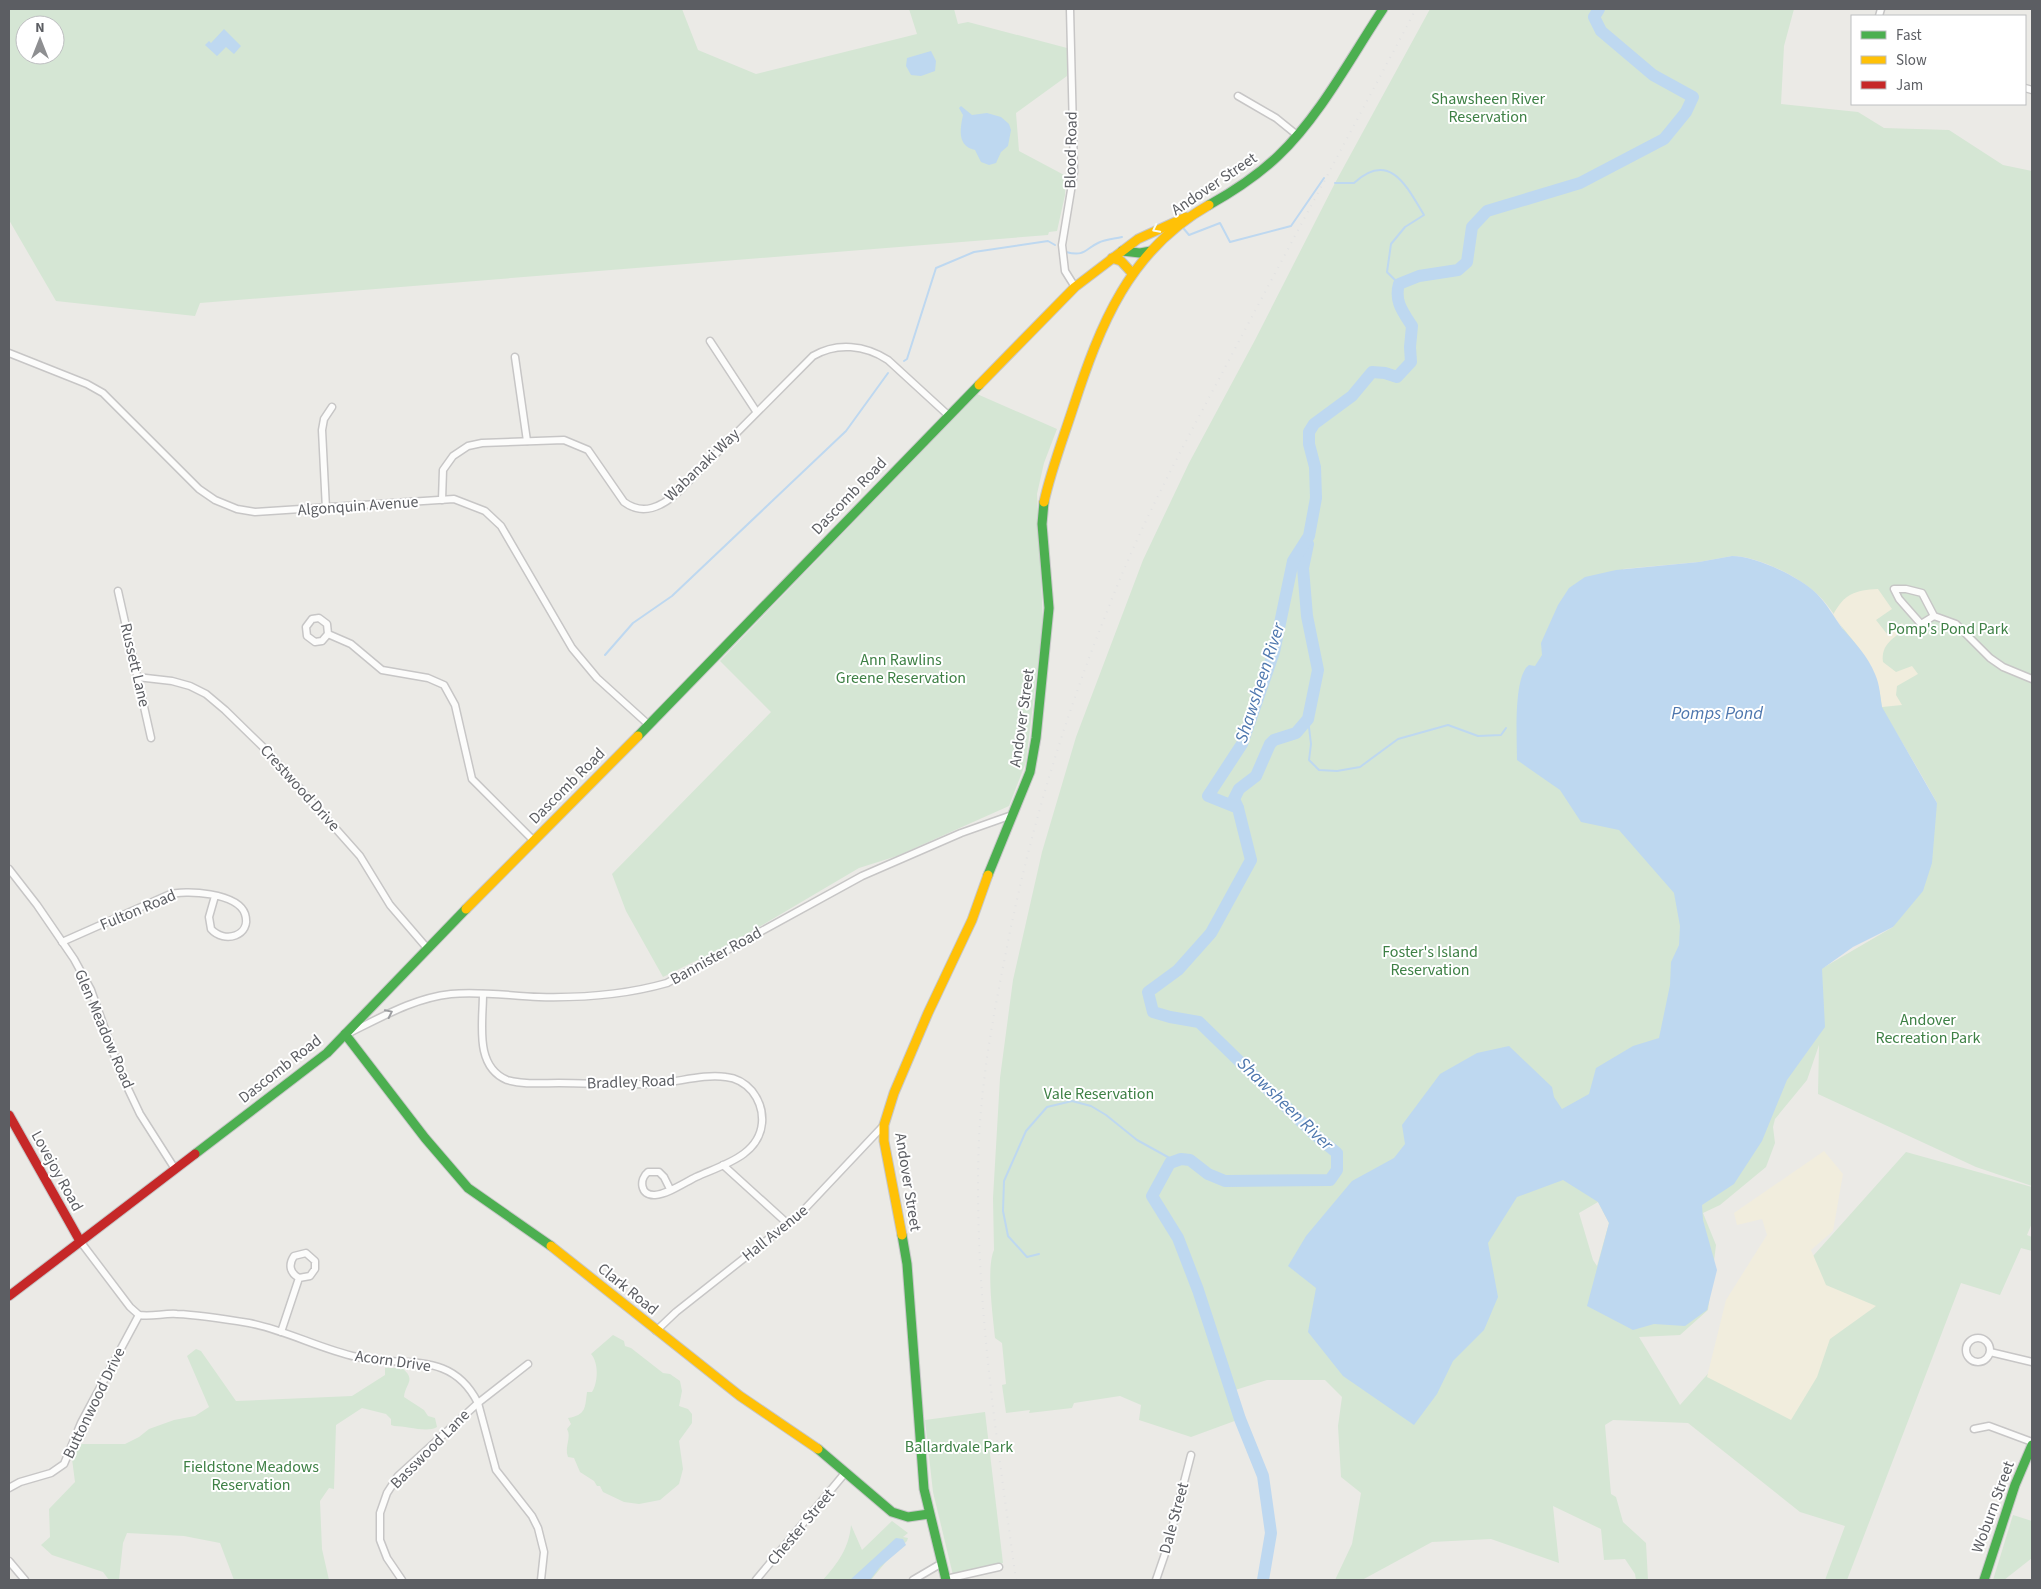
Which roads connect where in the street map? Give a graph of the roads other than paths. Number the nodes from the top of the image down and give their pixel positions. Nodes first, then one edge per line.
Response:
1 (1070, 9) edge
2 (1383, 9) edge
3 (1238, 96) dead end
4 (1297, 134) junction
5 (1193, 214) junction
6 (1151, 251) junction
7 (1116, 254) junction
8 (1134, 271) junction
9 (1075, 287) junction
10 (710, 341) dead end
11 (9, 353) edge
12 (515, 357) dead end
13 (332, 407) dead end
14 (756, 411) junction
15 (948, 415) junction
16 (527, 441) junction
17 (442, 500) junction
18 (326, 509) junction
19 (118, 591) dead end
20 (1934, 616) junction
21 (328, 634) dead end
22 (138, 677) junction
23 (2032, 679) edge
24 (649, 725) junction
25 (151, 738) dead end
26 (1012, 815) junction
27 (534, 841) junction
28 (9, 869) edge
29 (215, 896) junction
30 (62, 942) junction
31 (427, 948) junction
32 (483, 994) junction
33 (345, 1034) junction
34 (9, 1115) edge
35 (884, 1125) junction
36 (723, 1165) junction
37 (175, 1169) junction
38 (670, 1189) junction
39 (788, 1224) junction
40 (80, 1242) junction
41 (298, 1278) junction
42 (9, 1296) edge
43 (139, 1315) junction
44 (656, 1331) junction
45 (281, 1332) junction
46 (1990, 1352) dead end
47 (2032, 1362) edge
48 (528, 1364) dead end
49 (478, 1403) junction
50 (1974, 1429) dead end
51 (2032, 1444) edge
52 (1191, 1455) dead end
53 (845, 1473) junction
54 (9, 1488) edge
55 (929, 1514) junction
56 (9, 1561) edge
57 (942, 1563) junction
58 (999, 1567) dead end
59 (25, 1580) edge
60 (402, 1580) edge
61 (540, 1580) edge
62 (756, 1580) edge
63 (913, 1580) edge
64 (946, 1580) edge
65 (1156, 1580) edge
66 (1984, 1580) edge

1 - 9 street, Blood Road
2 - 4 main road, Andover Street
3 - 4 street
4 - 5 main road, Andover Street
5 - 6 main road, Andover Street
5 -> 7 main road, Dascomb Road
6 - 7 main road
6 - 8 main road, Andover Street
7 - 8 main road
7 - 9 main road, Dascomb Road
8 - 26 main road, Andover Street
9 - 15 main road, Dascomb Road
10 - 14 street
11 - 18 street, Algonquin Avenue
12 - 16 street
13 - 18 street
14 - 15 street, Wabanaki Way
14 - 16 street, Wabanaki Way
15 - 24 main road, Dascomb Road
16 - 17 street, Wabanaki Way
17 - 18 street, Algonquin Avenue
17 - 24 street, Algonquin Avenue
19 - 22 street, Russett Lane
20 - 20 street
20 - 23 street
21 - 27 street
22 - 25 street, Russett Lane
22 - 31 street, Crestwood Drive
24 - 27 main road, Dascomb Road
26 - 32 street, Bannister Road
26 - 35 main road, Andover Street
27 - 31 main road, Dascomb Road
28 - 30 street, Glen Meadow Road
29 - 29 street, Fulton Road
29 - 30 street, Fulton Road
30 - 37 street, Glen Meadow Road
31 - 33 main road, Dascomb Road
33 -> 32 street, Bannister Road
32 - 36 street, Bradley Road
33 - 37 main road, Dascomb Road
33 - 44 main road, Clark Road
34 - 40 main road, Lovejoy Road
35 - 39 street, Hall Avenue
35 - 55 main road, Andover Street
36 - 38 street, Bradley Road
36 - 39 street
37 - 40 main road, Dascomb Road
38 - 38 street, Bradley Road
39 - 44 street, Hall Avenue
40 - 42 main road, Dascomb Road
40 - 43 street
41 - 41 street
41 - 45 street
43 - 45 street, Acorn Drive
43 - 54 street, Buttonwood Drive
44 - 53 main road, Clark Road
45 - 49 street, Acorn Drive
46 - 47 street
48 - 49 street, Basswood Lane
49 - 60 street, Basswood Lane
49 - 61 street, Acorn Drive
50 - 51 street
51 - 66 main road, Woburn Street
52 - 65 street, Dale Street
53 - 55 main road, Clark Road
53 - 62 street, Chester Street
55 - 57 main road, Andover Street
56 - 59 street
57 - 63 street
57 - 64 main road, Andover Street
58 - 64 street

